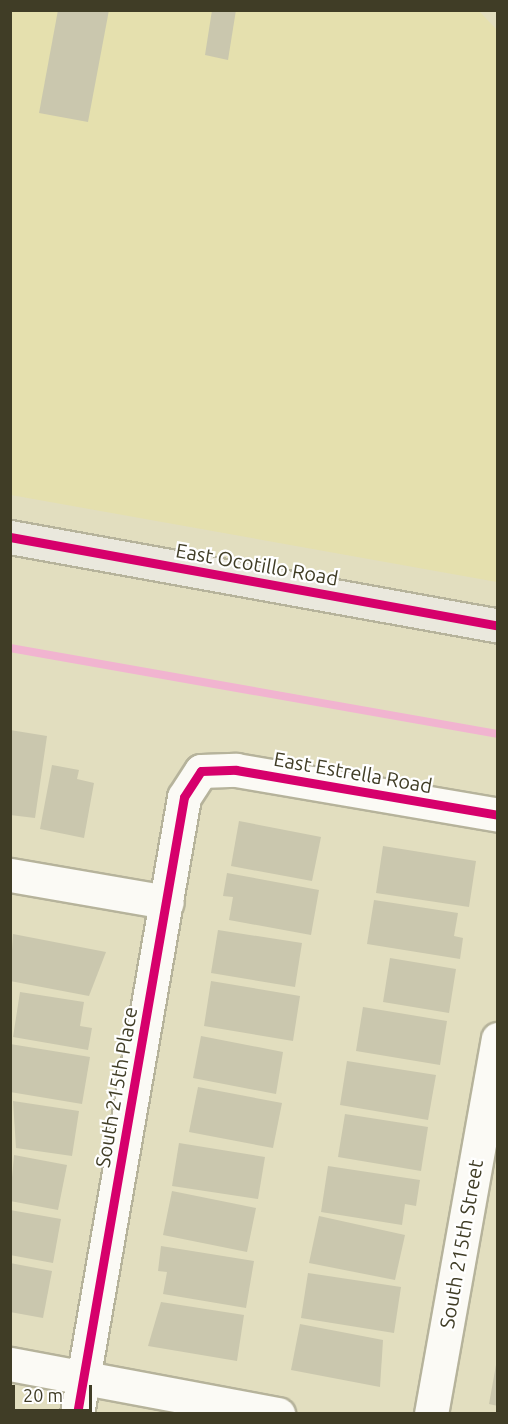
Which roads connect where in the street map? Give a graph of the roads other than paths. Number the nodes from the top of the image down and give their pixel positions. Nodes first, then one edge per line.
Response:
1 (10, 537) edge
2 (498, 626) edge
3 (201, 771) joint
4 (498, 816) edge
5 (10, 875) edge
6 (166, 902) junction
7 (498, 1039) edge
8 (10, 1364) edge
9 (83, 1377) junction
10 (77, 1413) edge
11 (278, 1413) edge
12 (431, 1413) edge

1 - 2 main road, East Ocotillo Road
3 - 4 street, East Estrella Road
3 - 6 street, South 215th Place
5 - 6 street
6 - 9 street, South 215th Place
7 - 12 street, South 215th Street
8 - 9 street
9 - 10 street, South 215th Place
9 - 11 street

